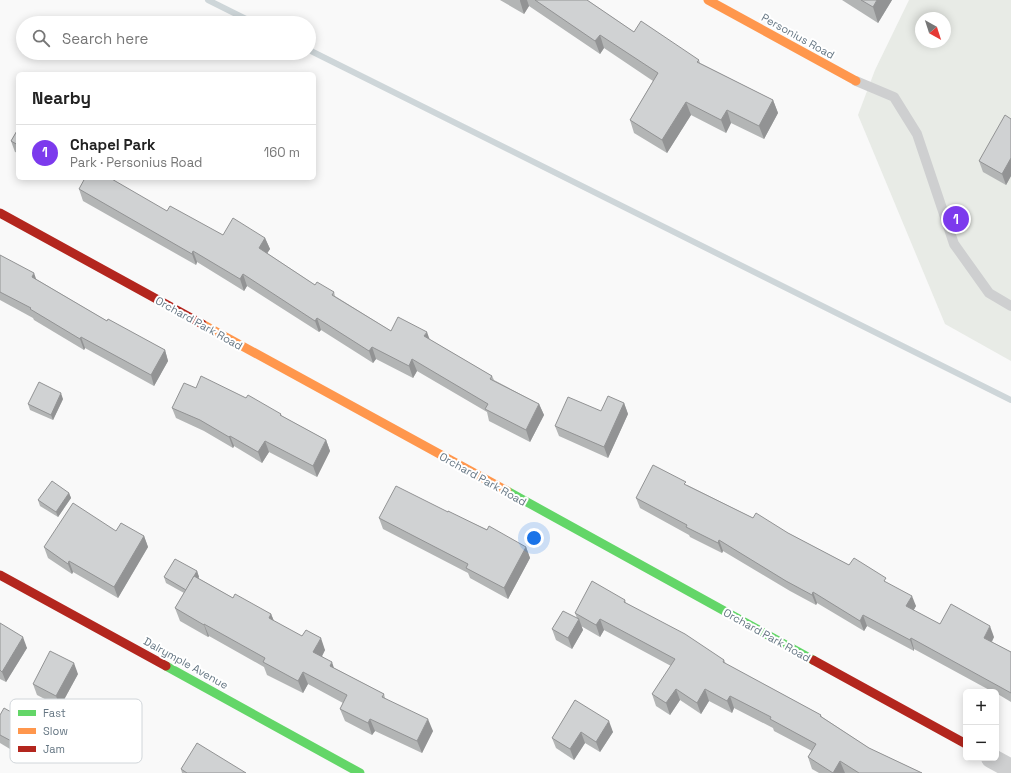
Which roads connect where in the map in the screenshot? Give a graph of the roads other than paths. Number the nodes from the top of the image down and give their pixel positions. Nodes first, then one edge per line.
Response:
1 (708, 0) edge
2 (856, 81) joint
3 (0, 213) edge
4 (1011, 306) edge
5 (0, 575) edge
6 (963, 742) edge
7 (996, 761) edge
8 (1011, 769) edge
9 (360, 773) edge

1 - 2 street, Personius Road
2 - 4 lane
3 - 6 street, Orchard Park Road
5 - 9 street, Dalrymple Avenue
7 - 8 street

